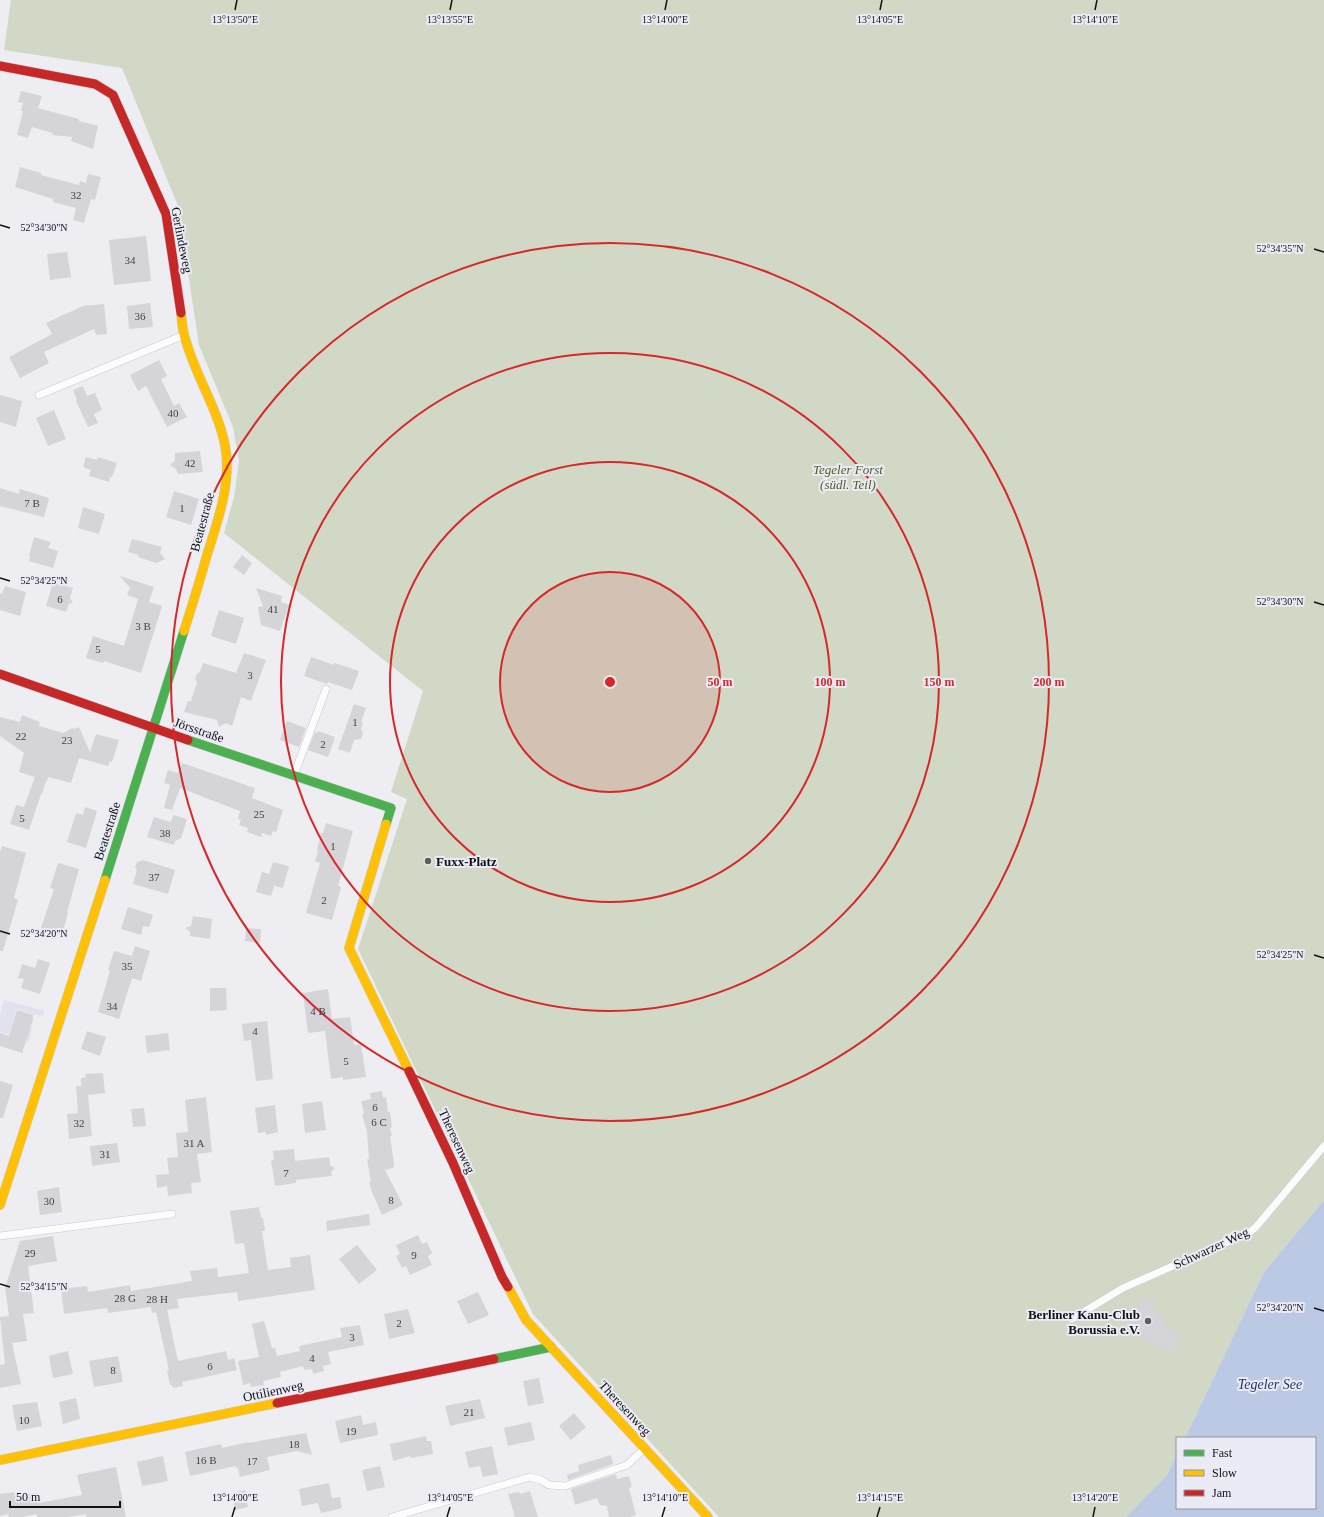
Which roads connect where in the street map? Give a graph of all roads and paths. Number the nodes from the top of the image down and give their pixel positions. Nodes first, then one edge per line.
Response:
1 (0, 66) edge
2 (184, 334) junction
3 (39, 395) dead end
4 (227, 462) joint
5 (0, 674) edge
6 (326, 689) dead end
7 (154, 728) junction
8 (294, 775) junction
9 (391, 808) joint
10 (1324, 1146) edge
11 (0, 1205) edge
12 (172, 1214) dead end
13 (0, 1236) edge
14 (1072, 1319) dead end
15 (551, 1347) junction
16 (645, 1448) junction
17 (0, 1460) edge
18 (392, 1517) edge
19 (708, 1517) edge

1 - 2 street, Gerlindeweg
2 - 3 lane
2 - 4 street, Gerlindeweg
4 - 7 street, Beatestraße
5 - 7 street, Jörsstraße
6 - 8 lane
7 - 8 street, Jörsstraße
7 - 11 street, Beatestraße
8 - 9 street, Jörsstraße
9 - 15 street, Theresenweg
10 - 14 lane, Schwarzer Weg
12 - 13 lane
15 - 16 street, Theresenweg
15 - 17 street, Ottilienweg
16 - 18 lane, Theresenweg
16 - 19 street, Theresenweg

